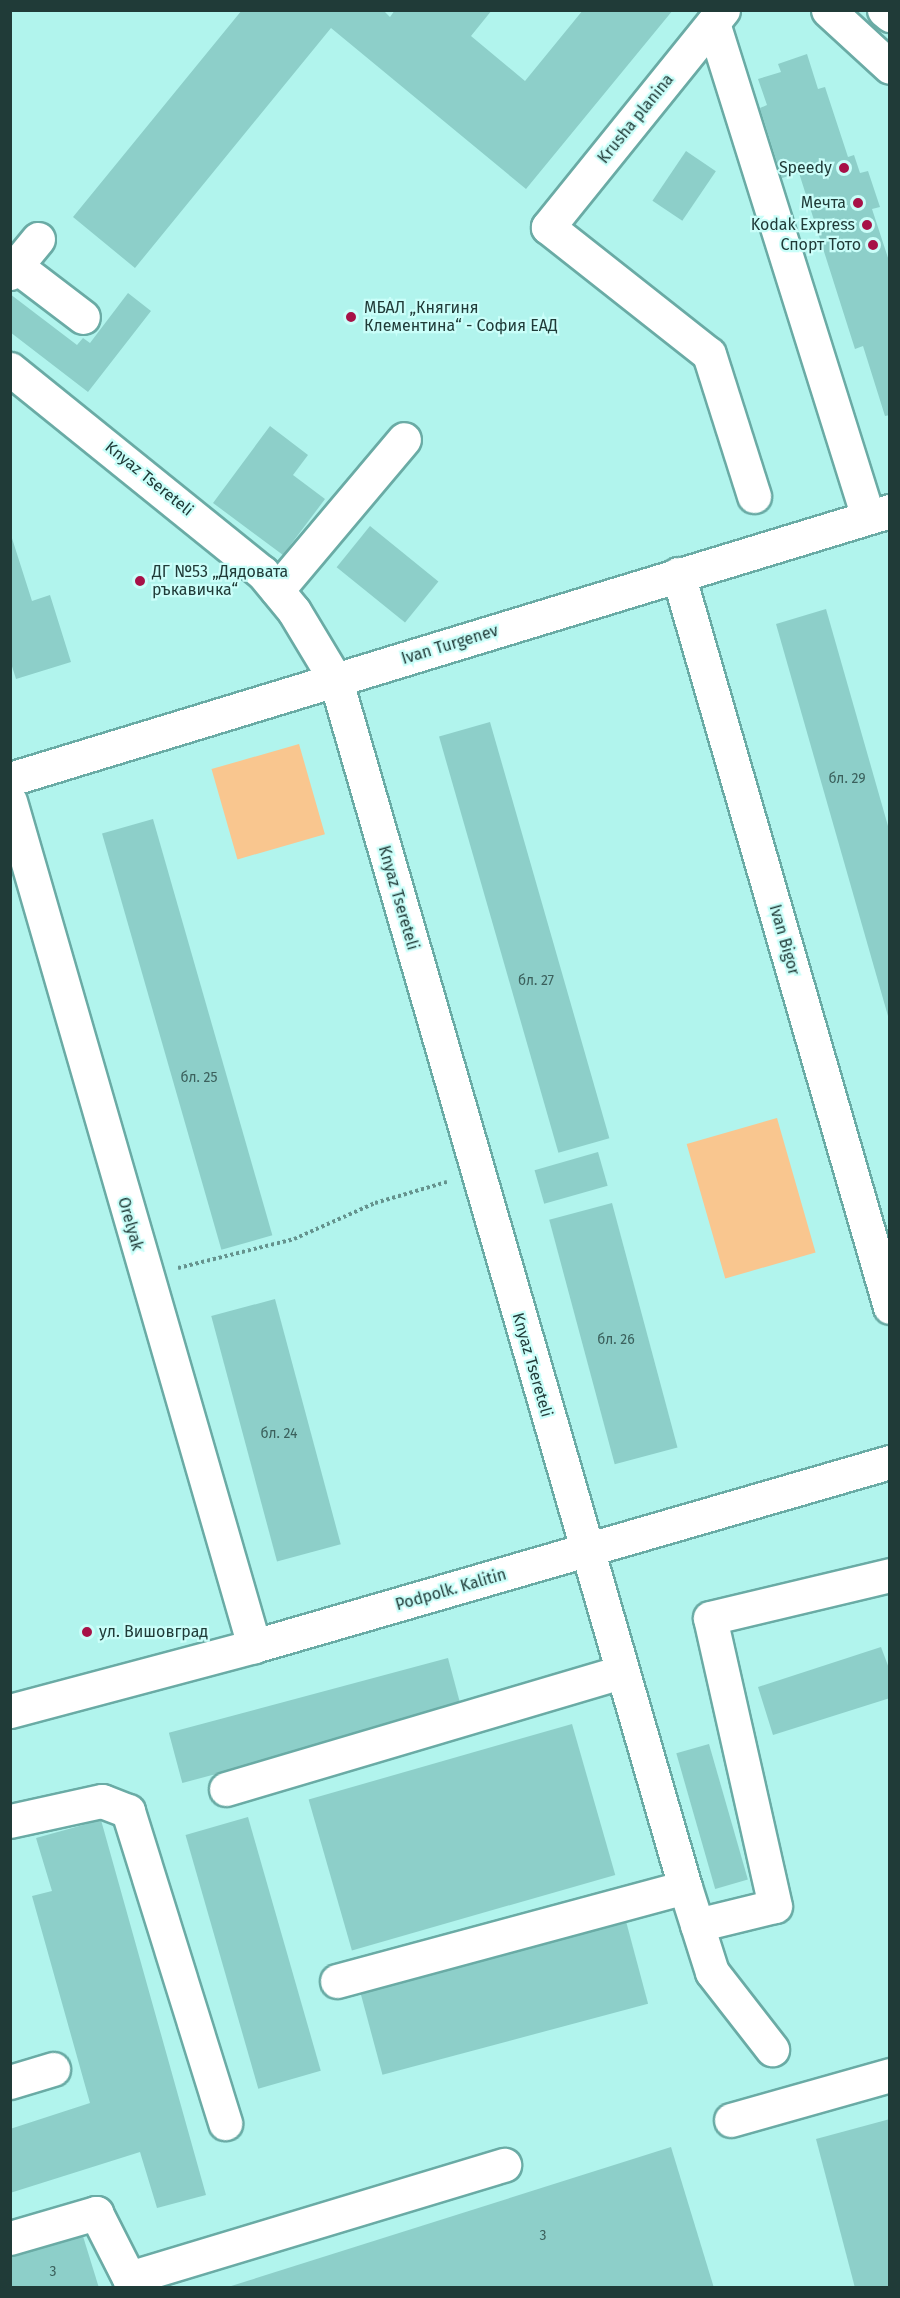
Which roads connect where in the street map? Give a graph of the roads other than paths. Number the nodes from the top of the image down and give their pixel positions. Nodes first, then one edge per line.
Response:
1 (828, 10) edge
2 (884, 10) edge
3 (890, 15) edge
4 (718, 17) edge
5 (890, 67) edge
6 (38, 239) dead end
7 (13, 270) edge
8 (83, 317) dead end
9 (10, 369) edge
10 (404, 439) dead end
11 (754, 496) dead end
12 (879, 514) edge
13 (678, 574) junction
14 (277, 590) junction
15 (336, 681) junction
16 (10, 779) edge
17 (10, 801) edge
18 (890, 1307) edge
19 (890, 1462) edge
20 (586, 1552) junction
21 (890, 1575) edge
22 (254, 1646) junction
23 (622, 1672) junction
24 (10, 1711) edge
25 (226, 1788) dead end
26 (10, 1821) edge
27 (685, 1887) junction
28 (697, 1925) junction
29 (338, 1981) dead end
30 (772, 2049) dead end
31 (52, 2069) dead end
32 (890, 2074) edge
33 (10, 2082) edge
34 (731, 2120) dead end
35 (225, 2123) dead end
36 (504, 2165) dead end
37 (10, 2238) edge

1 - 5 street
2 - 3 street
4 - 11 street, Krusha planina
4 - 12 street
6 - 7 street
7 - 8 street
9 - 14 street, Knyaz Tsereteli
10 - 14 street
12 - 13 street, Ivan Turgenev
13 - 15 street, Ivan Turgenev
13 - 18 street, Ivan Bigor
14 - 15 street, Knyaz Tsereteli
15 - 16 street, Ivan Turgenev
15 - 20 street, Knyaz Tsereteli
17 - 22 street, Orelyak
19 - 20 street, Podpolk. Kalitin
20 - 22 street, Podpolk. Kalitin
20 - 23 street, Knyaz Tsereteli
21 - 28 street
22 - 24 street, Podpolk. Kalitin
23 - 25 street
23 - 27 street, Knyaz Tsereteli
26 - 35 street
27 - 28 street, Knyaz Tsereteli
27 - 29 street
28 - 30 street, Knyaz Tsereteli
31 - 33 street
32 - 34 street
36 - 37 street

